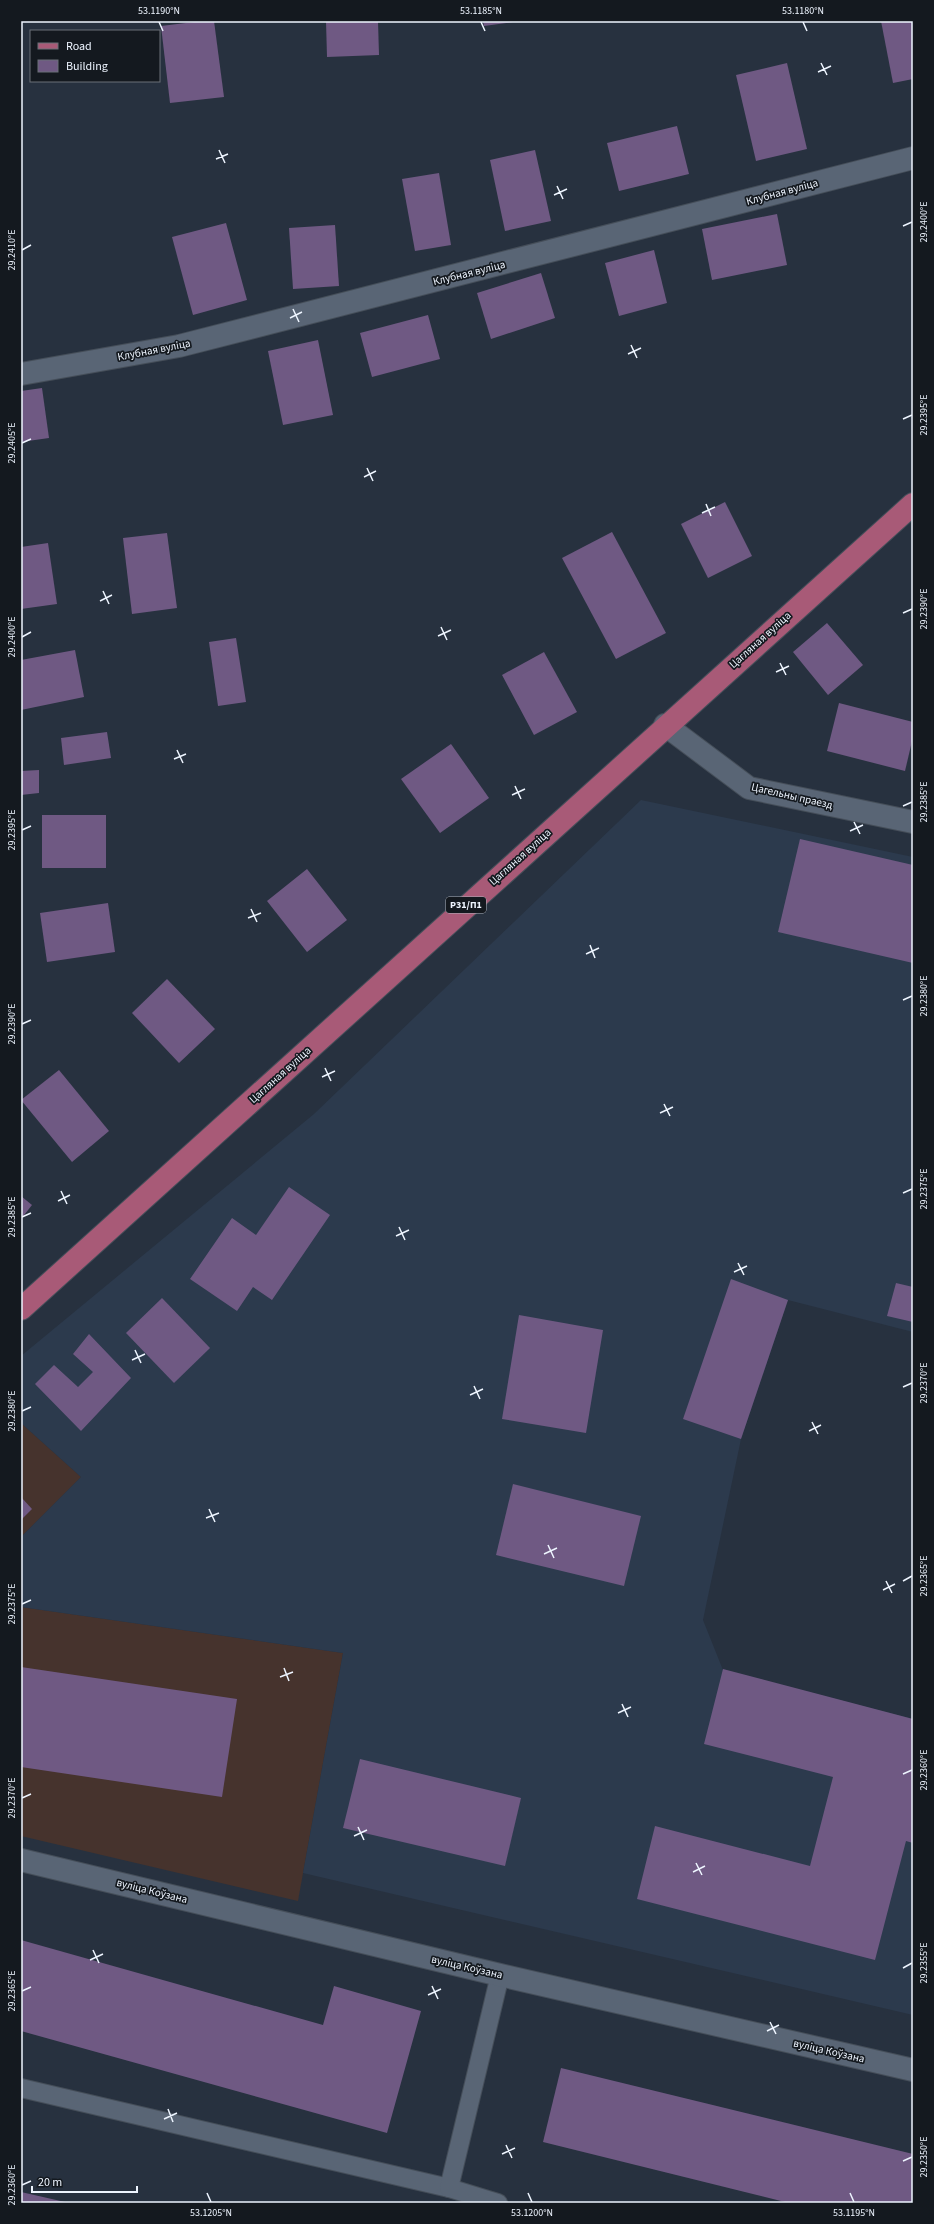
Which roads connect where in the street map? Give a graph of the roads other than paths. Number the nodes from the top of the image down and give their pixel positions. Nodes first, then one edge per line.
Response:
1 (913, 158) edge
2 (21, 374) edge
3 (913, 504) edge
4 (665, 725) junction
5 (913, 822) edge
6 (21, 1309) edge
7 (21, 1860) edge
8 (500, 1975) junction
9 (913, 2070) edge
10 (21, 2088) edge
11 (449, 2188) junction
12 (498, 2203) edge

1 - 2 street, Клубная вуліца
3 - 4 main road, Цагляная вуліца / Р31/П1
4 - 5 street, Цагельны праезд
4 - 6 main road, Цагляная вуліца / Р31/П1
7 - 8 street, вуліца Коўзана
8 - 9 street, вуліца Коўзана
8 - 11 lane
10 - 11 lane
11 - 12 lane

